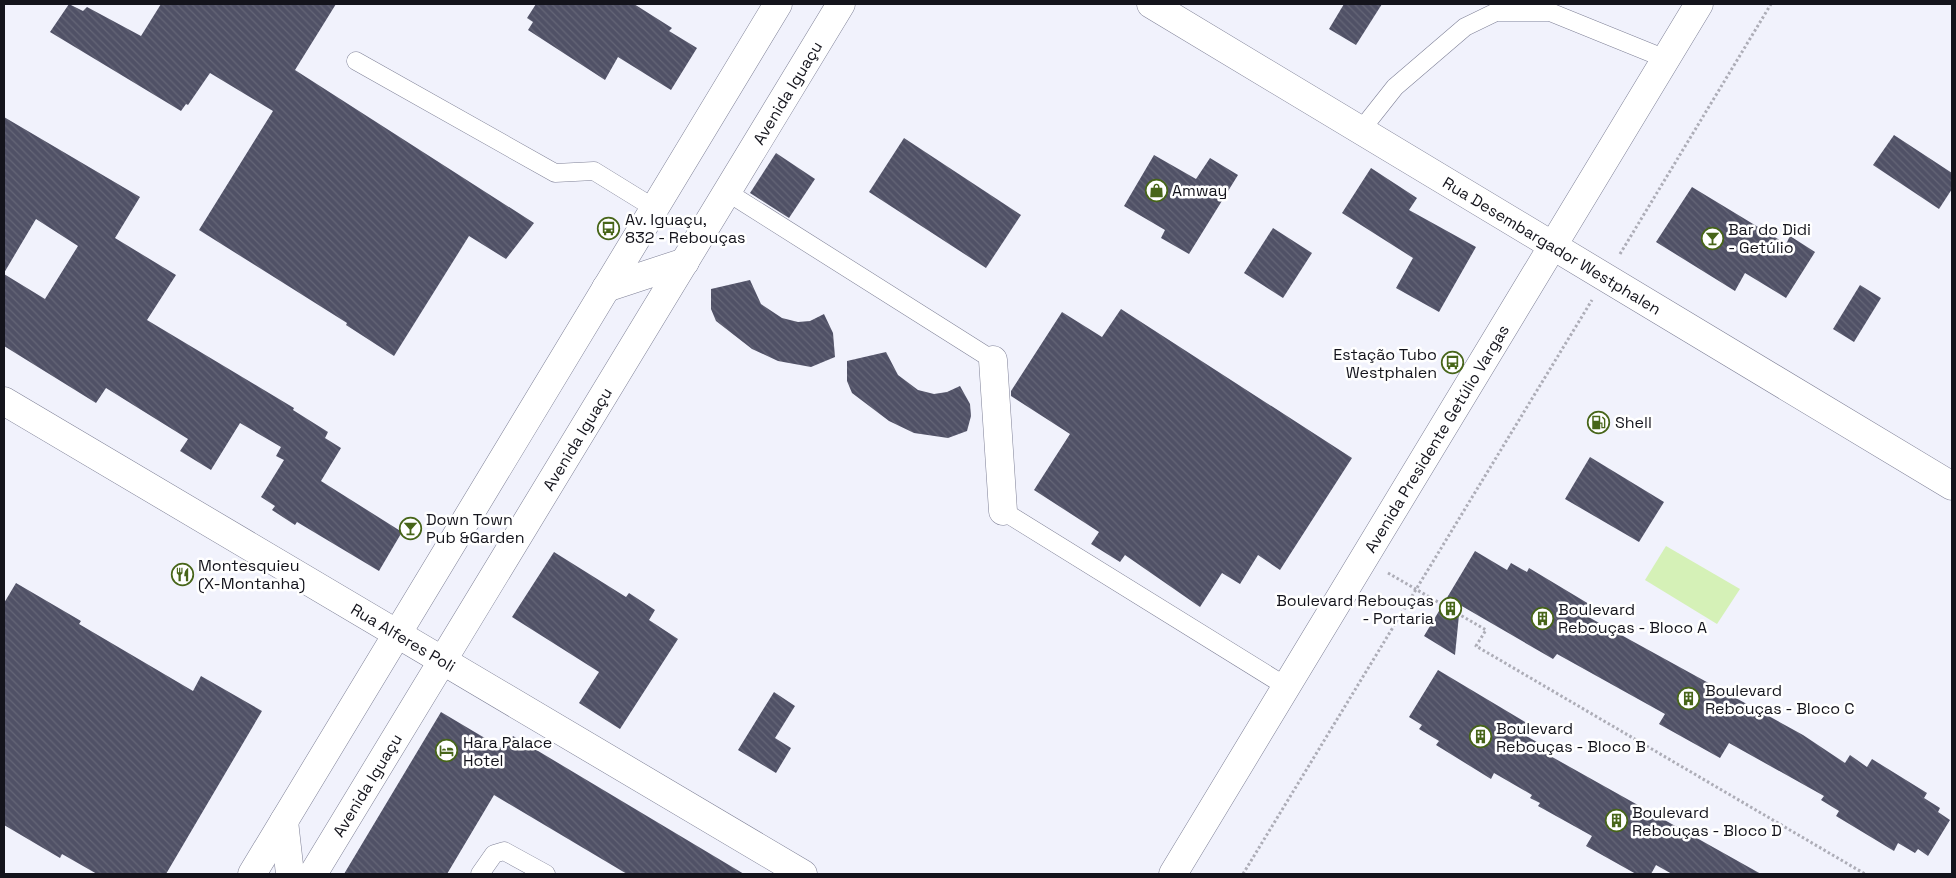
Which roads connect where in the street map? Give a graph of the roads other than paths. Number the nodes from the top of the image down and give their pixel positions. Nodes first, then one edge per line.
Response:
1 (778, 4) edge
2 (841, 4) edge
3 (1151, 4) edge
4 (1699, 4) edge
5 (1666, 59) junction
6 (356, 61) dead end
7 (1361, 130) junction
8 (727, 192) junction
9 (654, 208) junction
10 (1552, 245) junction
11 (685, 262) junction
12 (606, 288) junction
13 (993, 360) joint
14 (4, 401) edge
15 (1952, 486) edge
16 (1003, 511) joint
17 (397, 634) junction
18 (443, 661) junction
19 (1287, 686) junction
20 (284, 821) junction
21 (252, 874) edge
22 (290, 874) edge
23 (314, 874) edge
24 (480, 874) edge
25 (546, 874) edge
26 (803, 874) edge
27 (1173, 874) edge

1 - 9 main road
2 - 8 main road, Avenida Iguaçu
3 - 7 main road, Rua Desembargador Westphalen
4 - 5 main road, Avenida Presidente Getúlio Vargas
5 - 7 lane
5 - 10 main road, Avenida Presidente Getúlio Vargas
6 - 9 lane
7 - 10 main road, Rua Desembargador Westphalen
8 - 11 main road, Avenida Iguaçu
8 - 13 lane
9 - 12 main road
10 - 15 main road, Rua Desembargador Westphalen
10 - 19 main road, Avenida Presidente Getúlio Vargas
11 - 12 main road
11 - 18 main road, Avenida Iguaçu
12 - 17 main road
13 - 16 main road
14 - 17 main road, Rua Alferes Poli
16 - 19 lane
17 - 18 main road, Rua Alferes Poli
17 - 20 main road
18 - 23 main road, Avenida Iguaçu
18 - 26 main road, Rua Alferes Poli
19 - 27 main road, Avenida Presidente Getúlio Vargas
20 - 21 main road
20 - 22 main road
24 - 25 lane

